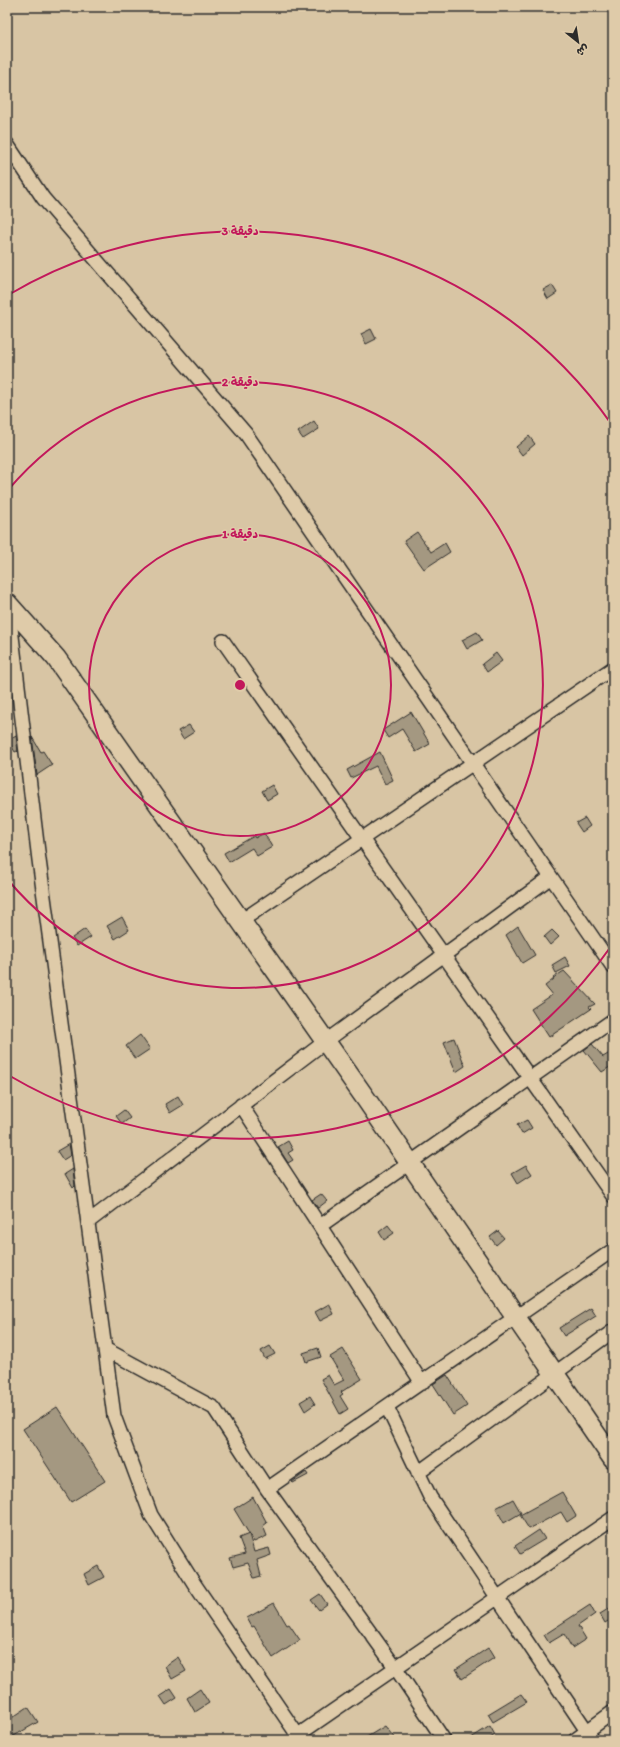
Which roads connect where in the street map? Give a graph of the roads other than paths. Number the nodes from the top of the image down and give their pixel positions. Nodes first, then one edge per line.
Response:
1 (7, 144) edge
2 (7, 603) edge
3 (223, 641) dead end
4 (613, 668) edge
5 (473, 764) junction
6 (362, 839) junction
7 (551, 877) junction
8 (241, 922) junction
9 (444, 955) junction
10 (613, 967) edge
11 (613, 1020) edge
12 (326, 1041) junction
13 (530, 1078) junction
14 (241, 1106) junction
15 (410, 1163) junction
16 (613, 1196) edge
17 (88, 1222) junction
18 (320, 1226) junction
19 (613, 1250) edge
20 (516, 1318) junction
21 (613, 1331) edge
22 (105, 1349) junction
23 (554, 1374) junction
24 (422, 1383) junction
25 (387, 1407) junction
26 (613, 1459) edge
27 (418, 1473) junction
28 (267, 1489) junction
29 (613, 1518) edge
30 (497, 1597) junction
31 (395, 1667) junction
32 (613, 1712) edge
33 (590, 1736) edge
34 (300, 1737) edge
35 (444, 1740) edge
36 (575, 1740) edge

1 - 5 street
2 - 8 street
2 - 17 street
3 - 6 street
4 - 5 street
5 - 6 street
5 - 7 street
6 - 8 street
6 - 9 street
7 - 9 street
7 - 10 street
8 - 12 street
9 - 12 street
9 - 13 street
11 - 13 street
12 - 14 street
12 - 15 street
13 - 15 street
13 - 16 street
14 - 17 street
14 - 18 street
15 - 18 street
15 - 20 street
17 - 22 street
18 - 24 street
19 - 20 street
20 - 23 street
20 - 24 street
21 - 23 street
22 - 28 street
22 - 34 street
23 - 26 street
23 - 27 street
24 - 25 street
25 - 27 street
25 - 28 street
27 - 30 street
28 - 31 street
29 - 30 street
30 - 31 street
30 - 33 street
31 - 34 street
31 - 35 street
32 - 33 street
33 - 36 street

